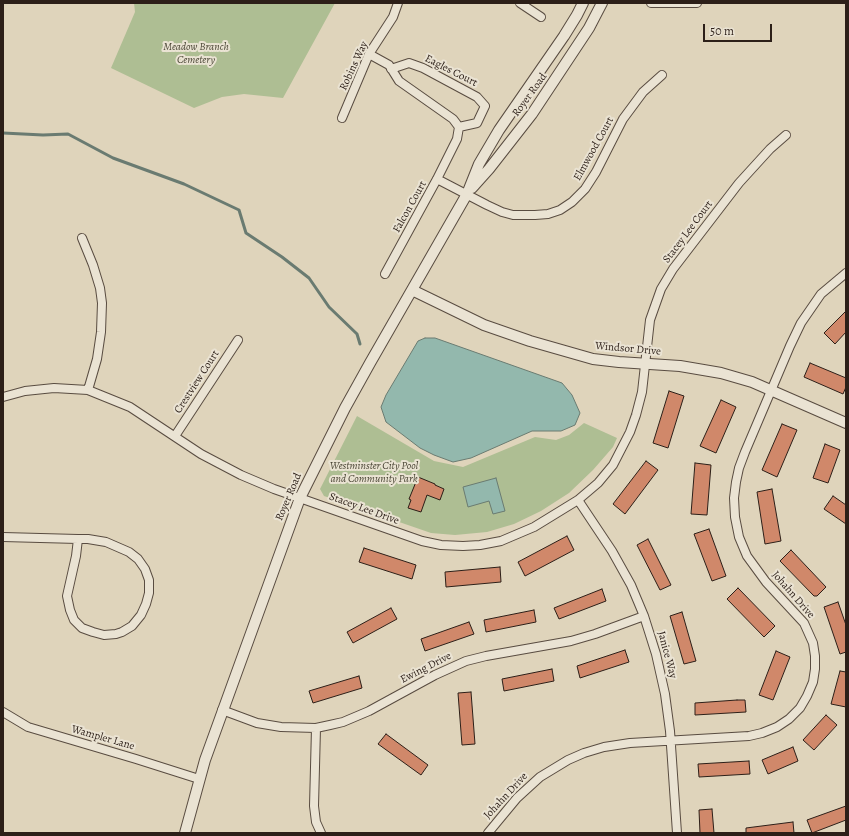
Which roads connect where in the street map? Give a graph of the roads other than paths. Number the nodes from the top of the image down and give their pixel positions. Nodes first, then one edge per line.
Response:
1 (398, 3) edge
2 (520, 3) edge
3 (582, 3) edge
4 (602, 3) edge
5 (651, 3) edge
6 (697, 3) edge
7 (541, 17) dead end
8 (369, 54) junction
9 (391, 69) junction
10 (662, 75) dead end
11 (342, 118) dead end
12 (459, 127) junction
13 (786, 135) dead end
14 (437, 179) junction
15 (467, 194) junction
16 (82, 238) dead end
17 (846, 273) edge
18 (385, 274) dead end
19 (412, 290) junction
20 (238, 340) dead end
21 (645, 363) junction
22 (88, 390) junction
23 (772, 390) junction
24 (3, 397) edge
25 (846, 423) edge
26 (175, 436) junction
27 (300, 498) junction
28 (578, 500) junction
29 (3, 537) edge
30 (78, 539) junction
31 (644, 616) junction
32 (222, 710) junction
33 (3, 712) edge
34 (316, 728) junction
35 (671, 741) junction
36 (199, 779) junction
37 (185, 833) edge
38 (321, 833) edge
39 (488, 833) edge
40 (677, 833) edge

1 - 8 street, Robins Way
2 - 7 street
3 - 15 street, Royer Road
4 - 15 street, Royer Road
5 - 6 street
8 - 9 street
8 - 11 street, Robins Way
9 - 12 street
9 - 12 street, Eagles Court
10 - 15 street, Elmwood Court
12 - 14 street
13 - 21 street, Stacey Lee Court
14 - 15 street, Falcon Court
14 - 18 street, Falcon Court
15 - 19 street, Royer Road
16 - 22 street
17 - 23 street, Johahn Drive
19 - 21 street, Windsor Drive
19 - 27 street, Royer Road
20 - 26 street, Crestview Court
21 - 23 street, Windsor Drive
21 - 28 street, Stacey Lee Drive
22 - 24 street, Stacey Lee Drive
22 - 26 street, Stacey Lee Drive
23 - 25 street, Windsor Drive
23 - 35 street, Johahn Drive
26 - 27 street, Stacey Lee Drive
27 - 28 street, Stacey Lee Drive
27 - 32 street, Royer Road
28 - 31 street, Janice Way
29 - 30 street
30 - 30 street
31 - 34 street, Ewing Drive
31 - 35 street, Janice Way
32 - 34 street, Ewing Drive
32 - 36 street, Royer Road
33 - 36 street, Wampler Lane
34 - 38 street
35 - 39 street, Johahn Drive
35 - 40 street, Janice Way
36 - 37 street, Royer Road

